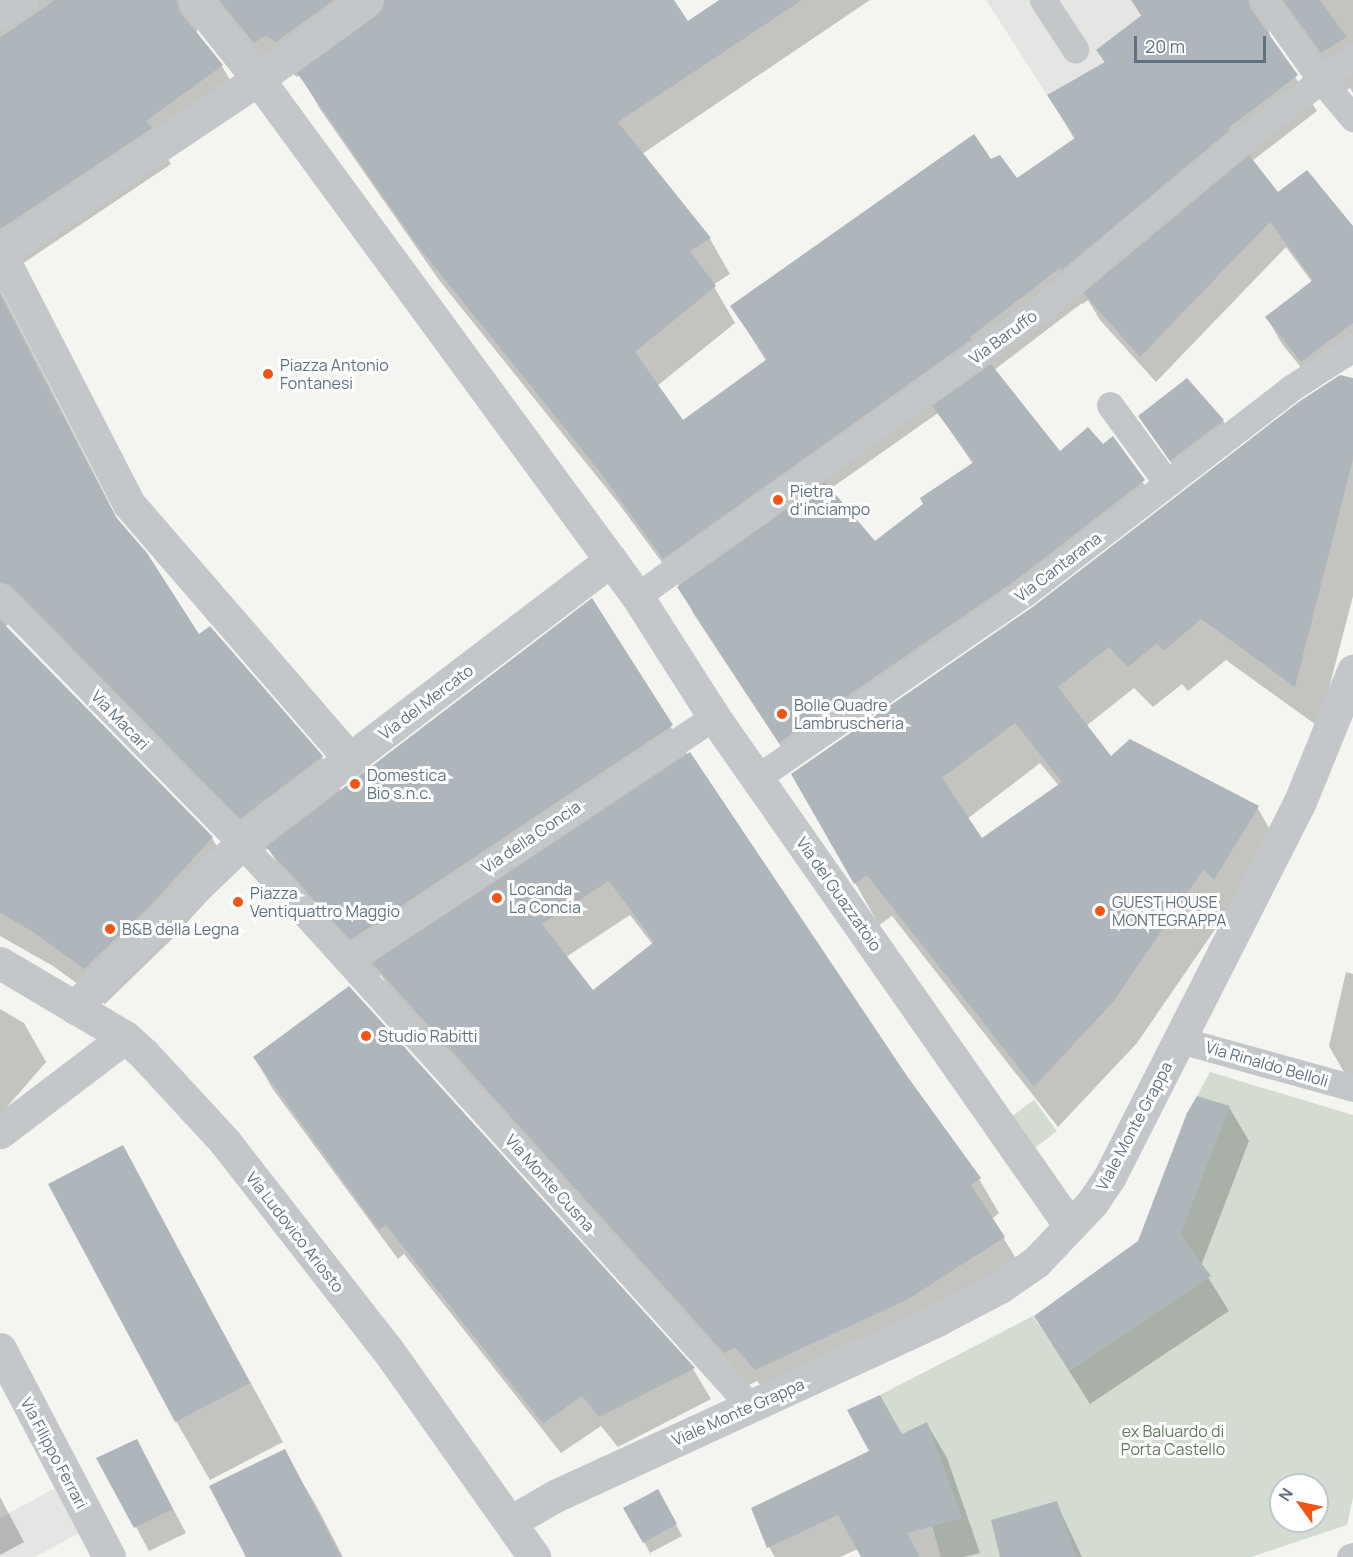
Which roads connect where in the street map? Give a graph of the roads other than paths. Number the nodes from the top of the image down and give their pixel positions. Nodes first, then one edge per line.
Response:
1 (25, 0) edge
2 (195, 0) edge
3 (366, 0) edge
4 (1042, 0) edge
5 (1264, 0) edge
6 (0, 17) edge
7 (1075, 49) dead end
8 (1353, 57) edge
9 (258, 79) junction
10 (1321, 80) junction
11 (1353, 117) edge
12 (0, 252) edge
13 (1353, 348) edge
14 (1110, 405) dead end
15 (1167, 483) junction
16 (611, 560) junction
17 (637, 596) junction
18 (0, 597) edge
19 (1353, 671) edge
20 (714, 717) junction
21 (351, 760) junction
22 (758, 777) junction
23 (241, 843) junction
24 (348, 960) junction
25 (0, 963) edge
26 (75, 1008) junction
27 (125, 1037) junction
28 (1180, 1040) junction
29 (1353, 1088) edge
30 (0, 1132) edge
31 (1070, 1226) junction
32 (0, 1349) edge
33 (751, 1407) junction
34 (510, 1522) junction
35 (108, 1557) edge
36 (534, 1557) edge

1 - 6 lane
2 - 9 street
3 - 9 street
4 - 7 lane
5 - 10 lane
8 - 10 lane, Via Baruffo
9 - 12 street
9 - 16 street
10 - 11 lane
10 - 17 lane, Via Baruffo
12 - 21 street
13 - 15 lane, Via Cantarana
14 - 15 lane
15 - 22 lane, Via Cantarana
16 - 17 street, Via del Guazzatoio
16 - 21 street, Via del Mercato
17 - 20 street, Via del Guazzatoio
18 - 23 lane, Via Macari
19 - 28 street, Viale Monte Grappa
20 - 22 street, Via del Guazzatoio
20 - 24 lane, Via della Concia
21 - 23 street, Via del Mercato
22 - 31 street, Via del Guazzatoio
23 - 24 lane, Via Macari
23 - 26 street
24 - 33 lane, Via Monte Cusna
25 - 26 street, Via Ludovico Ariosto
26 - 27 street, Via Ludovico Ariosto
27 - 30 street
27 - 34 street, Via Ludovico Ariosto
28 - 29 lane, Via Rinaldo Belloli
28 - 31 street, Viale Monte Grappa
31 - 33 street, Viale Monte Grappa
32 - 35 street, Via Filippo Ferrari
33 - 34 street, Viale Monte Grappa
34 - 36 street, Via Ludovico Ariosto

